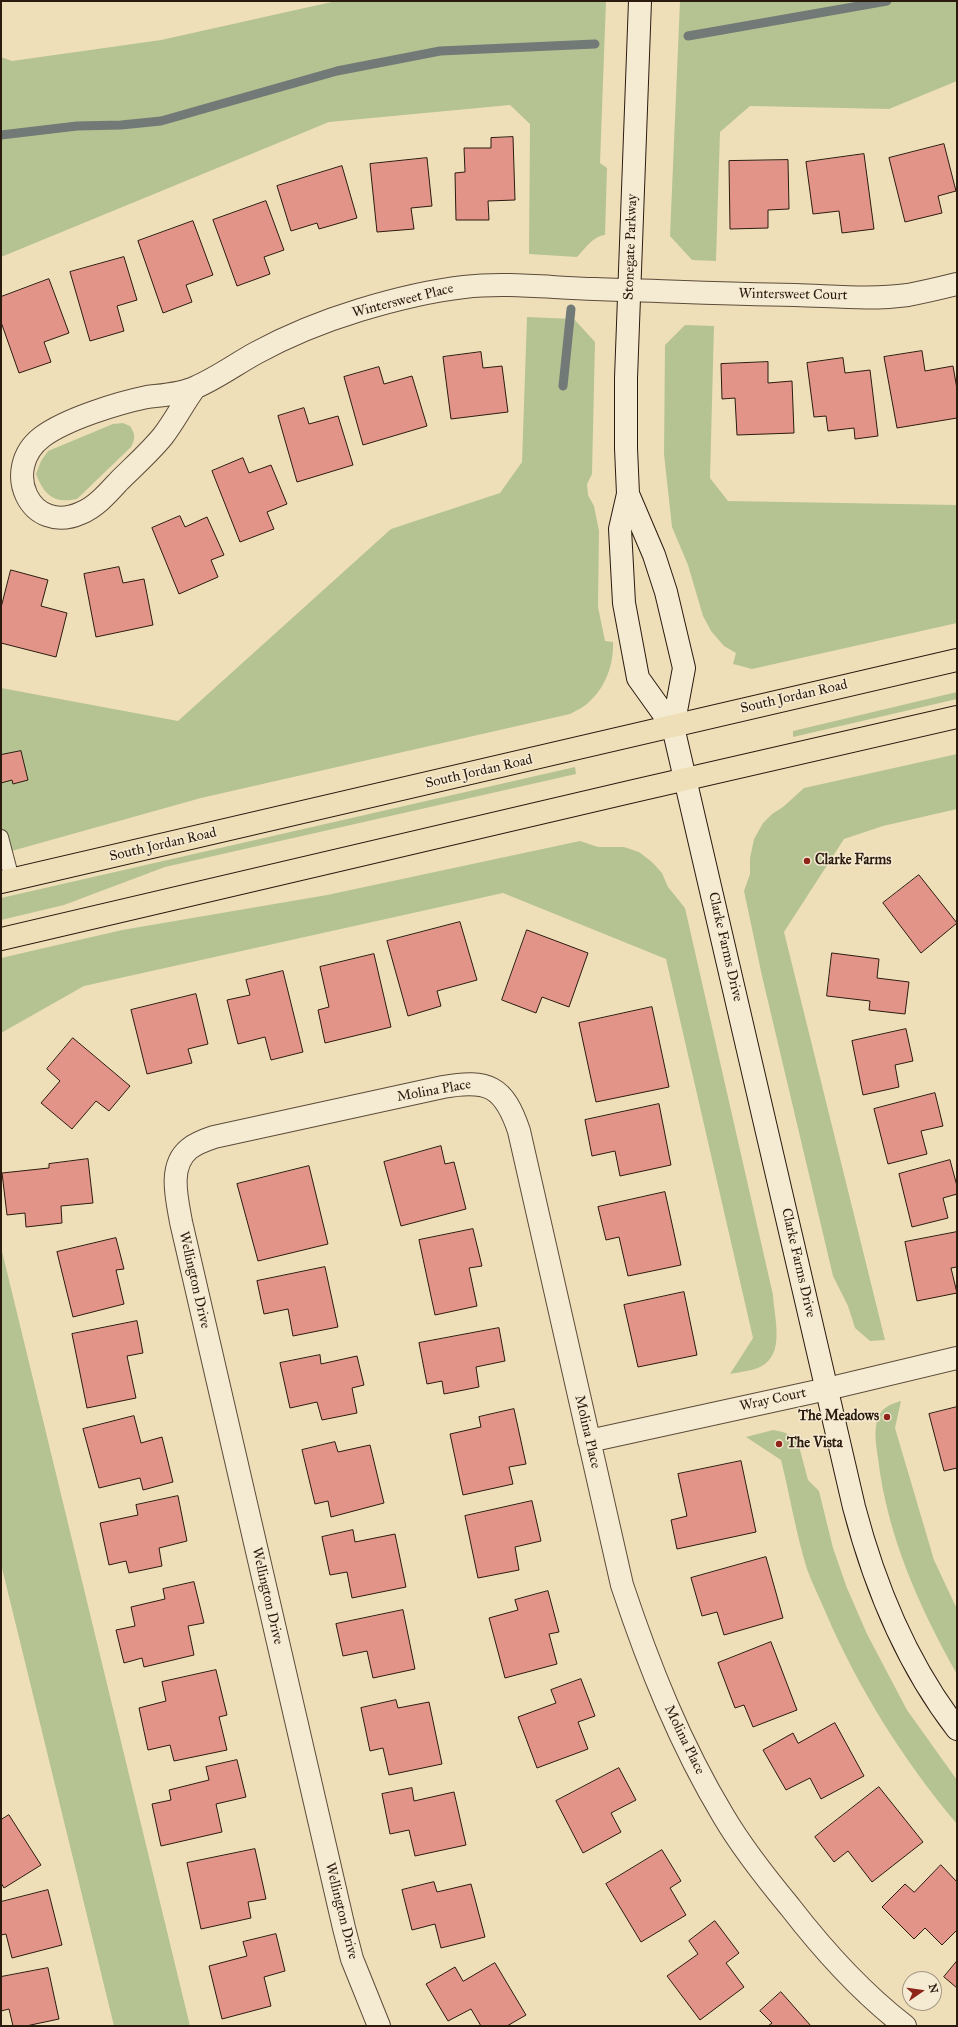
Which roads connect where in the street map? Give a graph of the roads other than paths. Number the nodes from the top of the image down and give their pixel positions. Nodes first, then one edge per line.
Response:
1 (640, 1) edge
2 (957, 284) edge
3 (629, 290) junction
4 (194, 389) junction
5 (628, 494) junction
6 (957, 660) edge
7 (957, 717) edge
8 (674, 727) junction
9 (686, 779) junction
10 (1, 837) edge
11 (7, 881) edge
12 (1, 939) edge
13 (179, 1161) joint
14 (957, 1358) edge
15 (827, 1389) junction
16 (589, 1441) junction
17 (957, 1729) edge
18 (379, 2026) edge
19 (905, 2026) edge

1 - 3 street, Stonegate Parkway
2 - 3 street, Wintersweet Court
3 - 4 street, Wintersweet Place
3 - 5 street, Stonegate Parkway
4 - 4 street, Wintersweet Place
5 - 8 street, Stonegate Parkway
5 - 8 street, Stonegate Parkway
6 - 8 main road, South Jordan Road
7 - 9 main road
8 - 9 street, Stonegate Parkway
8 - 11 main road, South Jordan Road
9 - 12 main road
9 - 15 street, Clarke Farms Drive
10 - 11 lane
13 - 16 street, Molina Place
13 - 18 street, Wellington Drive
14 - 15 street, Wray Court
15 - 16 street, Wray Court
15 - 17 street, Clarke Farms Drive
16 - 19 street, Molina Place

